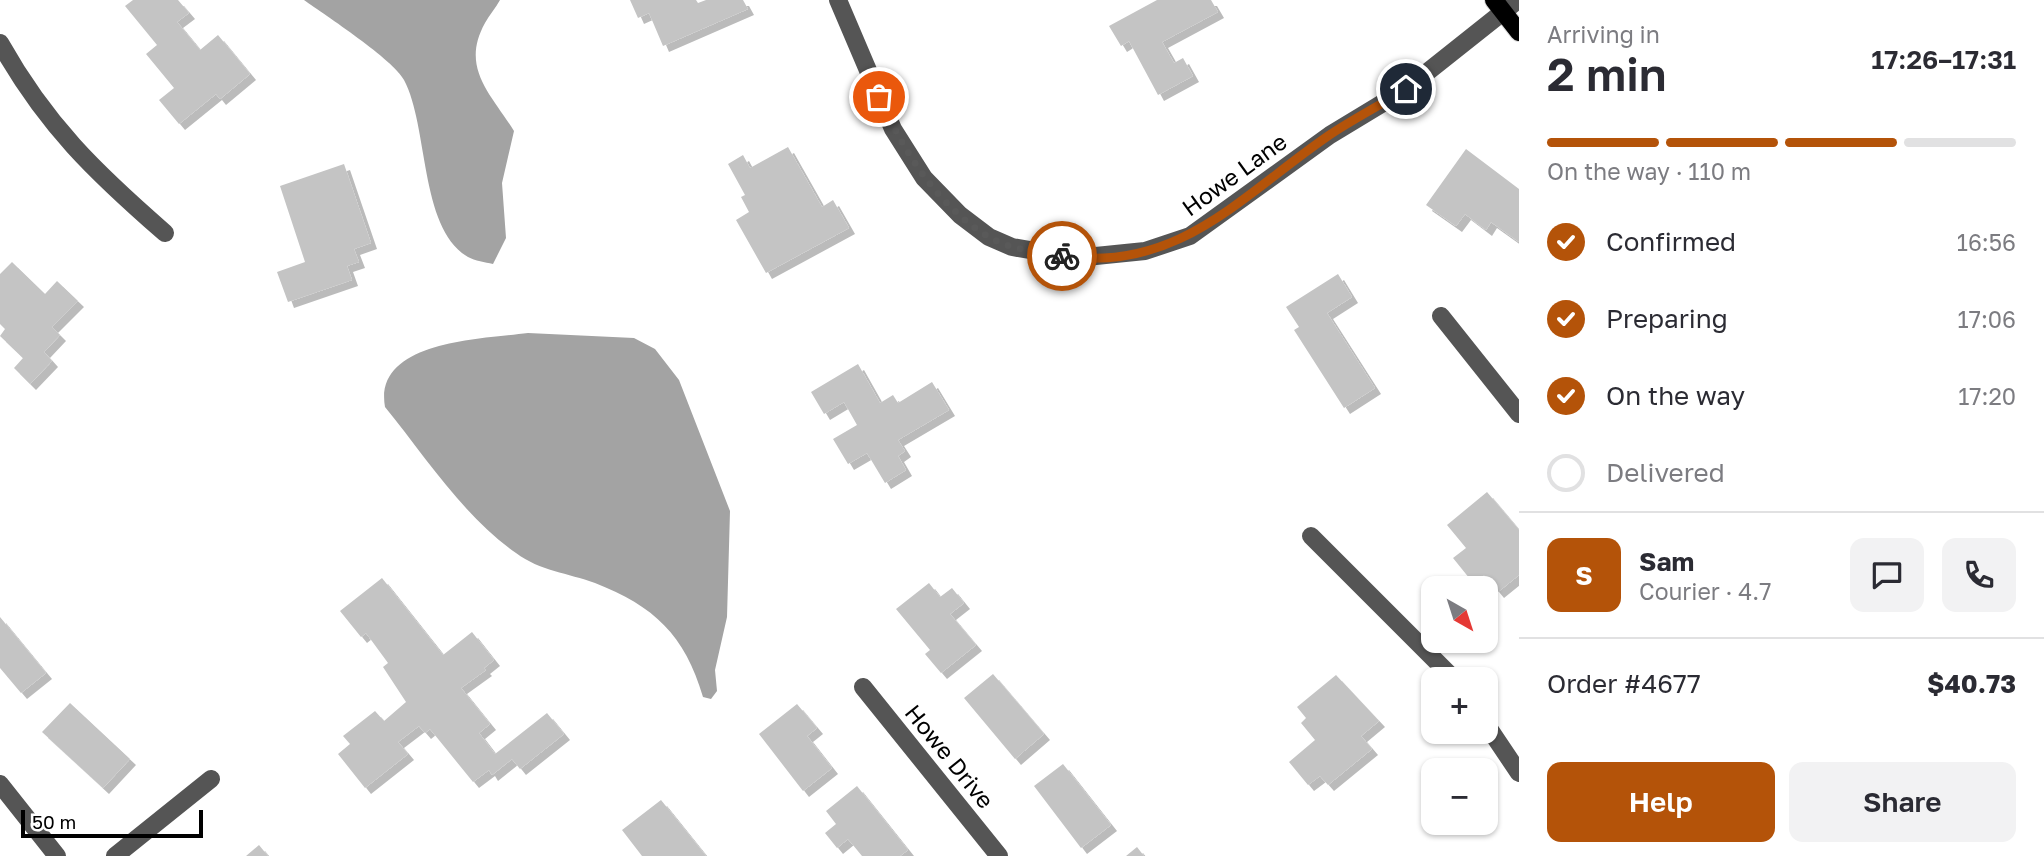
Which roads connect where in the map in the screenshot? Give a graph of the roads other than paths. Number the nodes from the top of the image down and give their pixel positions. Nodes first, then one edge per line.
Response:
1 (838, 0) edge
2 (1518, 0) edge
3 (1498, 6) edge
4 (1519, 32) edge
5 (0, 43) edge
6 (165, 233) dead end
7 (1441, 316) dead end
8 (1519, 414) edge
9 (1311, 536) dead end
10 (1442, 667) edge
11 (863, 687) dead end
12 (1498, 742) edge
13 (1519, 773) edge
14 (211, 779) dead end
15 (0, 785) edge
16 (57, 856) edge
17 (115, 856) edge
18 (999, 856) edge

1 - 3 street, Howe Lane
2 - 3 street, Howe Lane
3 - 4 main road
5 - 6 street
7 - 8 street
9 - 10 street
11 - 18 street, Howe Drive
12 - 13 street
14 - 17 street
15 - 16 street

